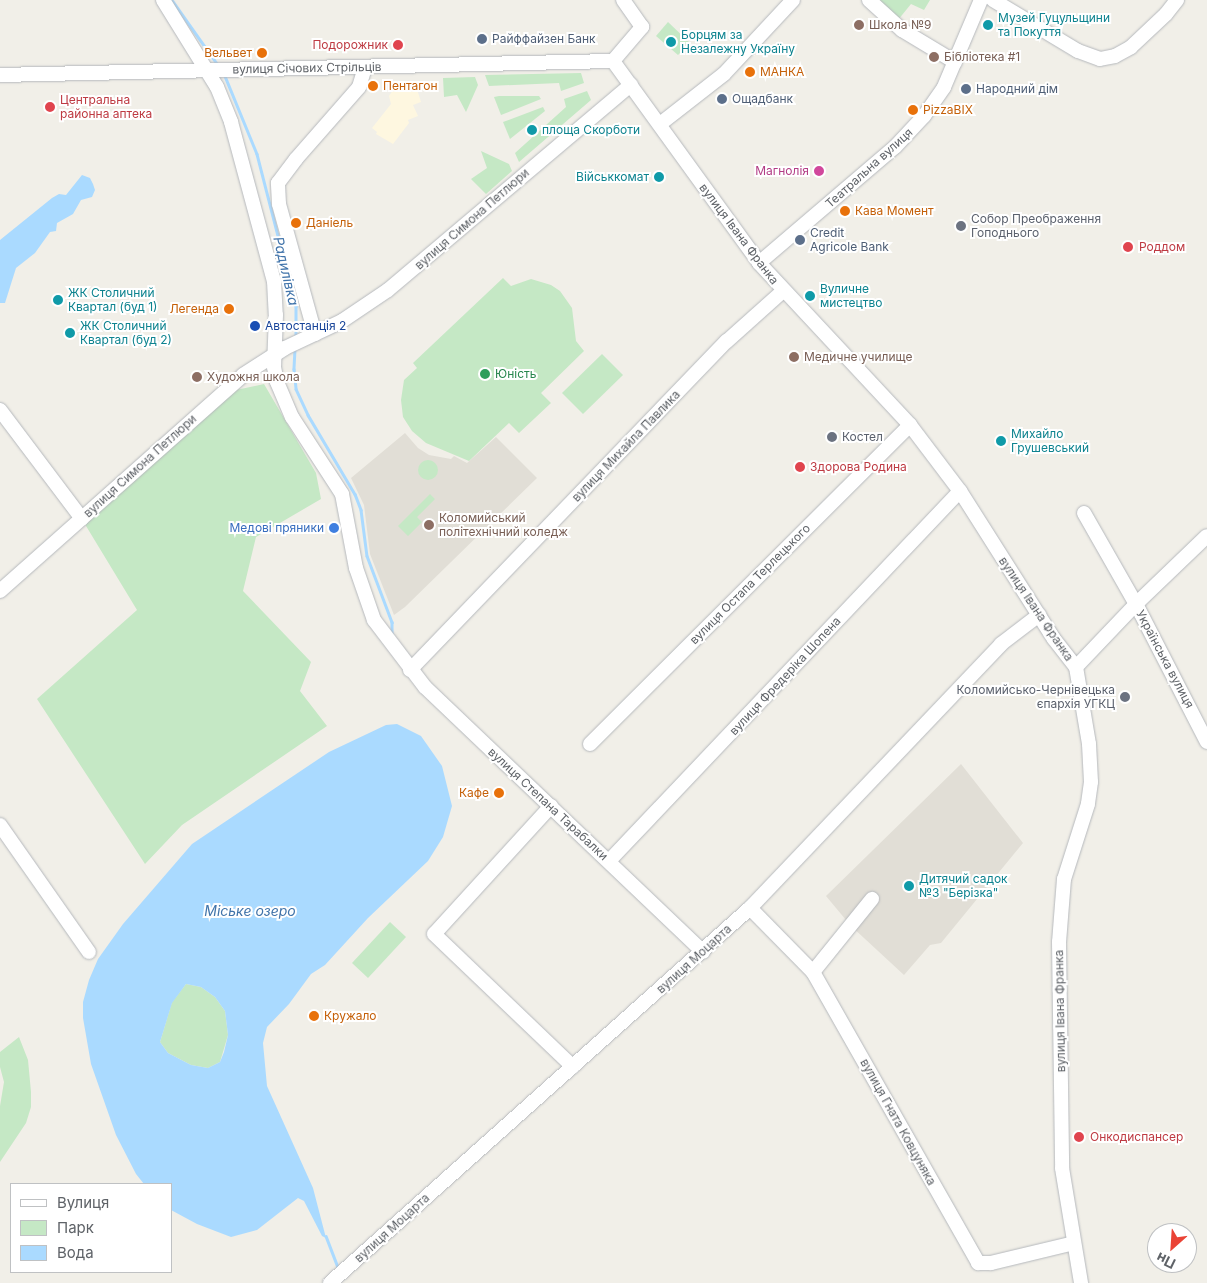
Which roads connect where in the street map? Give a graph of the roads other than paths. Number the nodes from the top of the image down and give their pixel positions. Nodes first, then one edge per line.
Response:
1 (163, 0) edge
2 (623, 0) edge
3 (793, 0) edge
4 (869, 0) edge
5 (981, 0) edge
6 (993, 0) edge
7 (1177, 0) edge
8 (613, 61) junction
9 (956, 62) junction
10 (365, 67) junction
11 (217, 70) junction
12 (0, 75) edge
13 (631, 84) junction
14 (660, 124) junction
15 (759, 263) junction
16 (783, 290) junction
17 (310, 337) junction
18 (280, 352) junction
19 (0, 410) edge
20 (910, 425) junction
21 (960, 491) junction
22 (1084, 512) dead end
23 (82, 519) junction
24 (1207, 536) edge
25 (0, 591) edge
26 (1136, 604) junction
27 (1038, 615) junction
28 (1076, 667) junction
29 (410, 670) junction
30 (1207, 742) edge
31 (590, 744) dead end
32 (551, 806) junction
33 (0, 825) edge
34 (609, 861) junction
35 (872, 899) dead end
36 (750, 908) junction
37 (89, 952) dead end
38 (703, 952) junction
39 (813, 972) junction
40 (574, 1067) junction
41 (1074, 1243) junction
42 (330, 1283) edge
43 (1081, 1283) edge

1 - 11 street
2 - 8 street
3 - 14 street
4 - 9 street
5 - 9 street, Театральна вулиця
6 - 7 street
8 - 10 street, вулиця Січових Стрільців
8 - 13 street, вулиця Івана Франка
9 - 15 street, Театральна вулиця
10 - 11 street, вулиця Січових Стрільців
10 - 17 street
11 - 12 street, вулиця Січових Стрільців
11 - 18 street
13 - 14 street, вулиця Івана Франка
13 - 17 street, вулиця Симона Петлюри
14 - 15 street, вулиця Івана Франка
15 - 16 street, вулиця Івана Франка
16 - 20 street, вулиця Івана Франка
16 - 29 street, вулиця Михайла Павлика
17 - 18 street, вулиця Симона Петлюри
18 - 23 street, вулиця Симона Петлюри
18 - 29 street, вулиця Степана Тарабалки
19 - 23 street
20 - 21 street, вулиця Івана Франка
20 - 31 street, вулиця Остапа Терлецького
21 - 27 street, вулиця Івана Франка
21 - 34 street, вулиця Фредеріка Шопена
22 - 26 street, Українська вулиця
23 - 25 street, вулиця Симона Петлюри
24 - 26 street
26 - 28 street
26 - 30 street, Українська вулиця
27 - 28 street, вулиця Івана Франка
27 - 36 street, вулиця Моцарта
28 - 41 street, вулиця Івана Франка
29 - 32 street, вулиця Степана Тарабалки
32 - 34 street, вулиця Степана Тарабалки
32 - 40 street
33 - 37 street
34 - 38 street, вулиця Степана Тарабалки
35 - 39 street
36 - 38 street, вулиця Моцарта
36 - 39 street, вулиця Гната Ковцуняка
38 - 40 street, вулиця Моцарта
39 - 41 street, вулиця Гната Ковцуняка
40 - 42 street, вулиця Моцарта
41 - 43 street, вулиця Івана Франка

